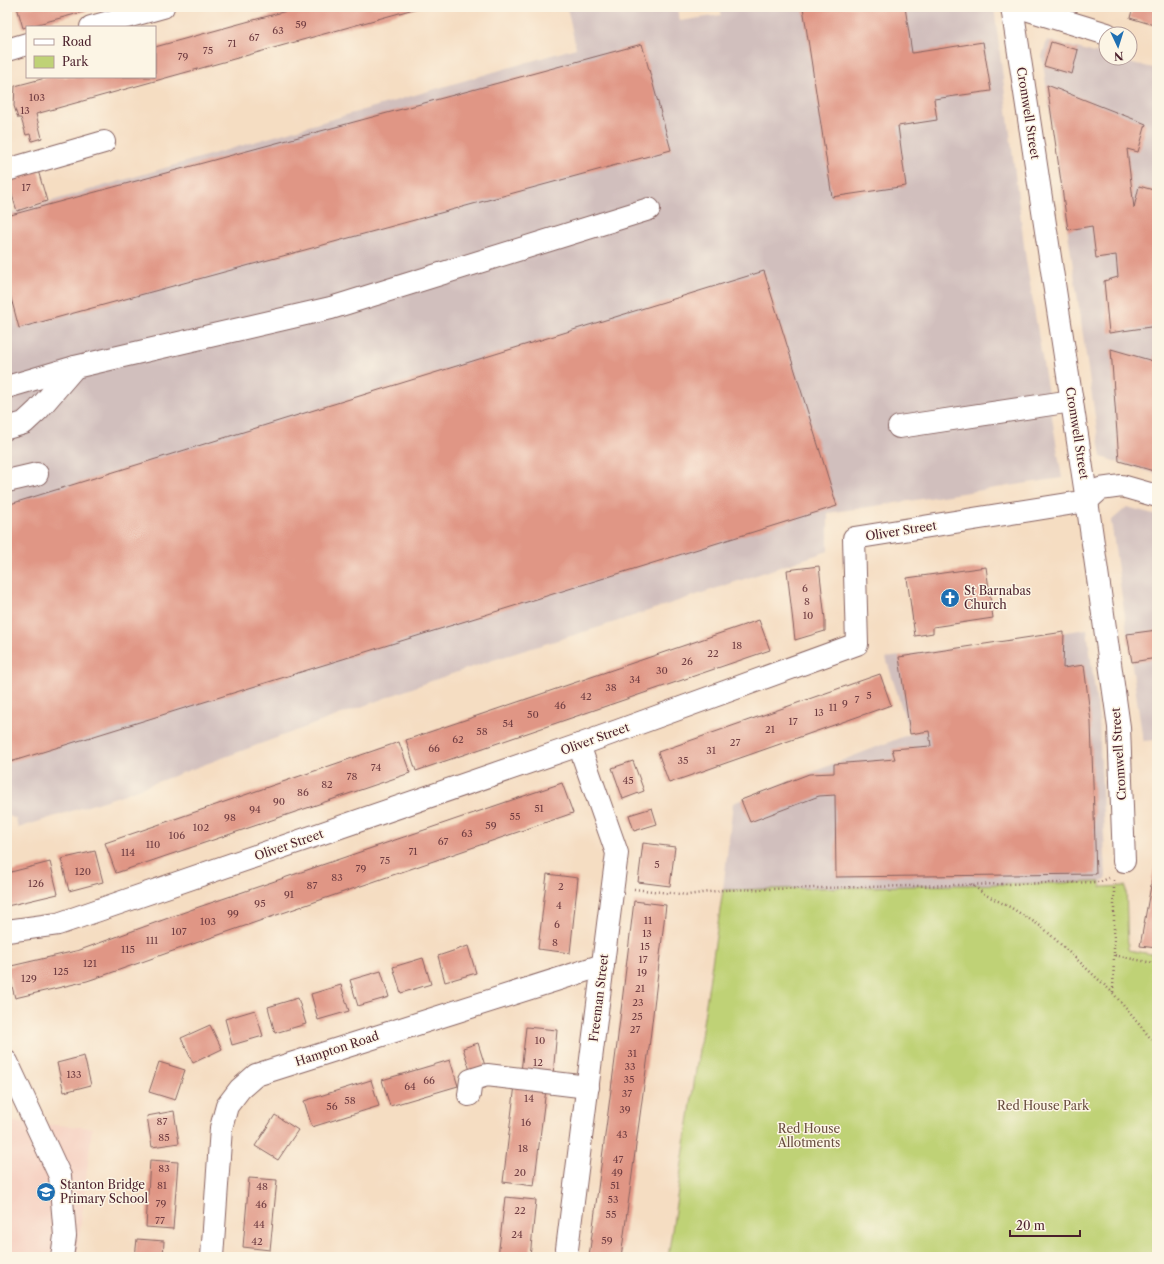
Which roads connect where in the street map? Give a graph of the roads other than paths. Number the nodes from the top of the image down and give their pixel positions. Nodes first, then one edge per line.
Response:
1 (164, 7) edge
2 (1012, 7) edge
3 (1019, 7) edge
4 (95, 26) edge
5 (1098, 31) edge
6 (26, 44) edge
7 (7, 50) edge
8 (104, 142) dead end
9 (7, 170) edge
10 (649, 209) dead end
11 (75, 367) junction
12 (7, 387) edge
13 (1072, 401) junction
14 (899, 427) dead end
15 (7, 428) edge
16 (38, 474) dead end
17 (7, 481) edge
18 (1157, 496) edge
19 (1087, 502) junction
20 (579, 745) junction
21 (1124, 861) dead end
22 (7, 931) edge
23 (603, 965) junction
24 (7, 1062) edge
25 (588, 1087) junction
26 (469, 1096) dead end
27 (62, 1257) edge
28 (212, 1257) edge
29 (566, 1257) edge

1 - 4 street
2 - 13 street, Cromwell Street
3 - 5 street
6 - 7 street
8 - 9 street
10 - 11 street
11 - 12 street
11 - 15 street
13 - 14 street
13 - 19 street, Cromwell Street
16 - 17 street
18 - 19 street
19 - 20 street, Oliver Street
19 - 21 street, Cromwell Street
20 - 22 street, Oliver Street
20 - 23 street, Freeman Street
23 - 25 street, Freeman Street
23 - 28 street, Hampton Road
24 - 27 street
25 - 26 street
25 - 29 street, Freeman Street

